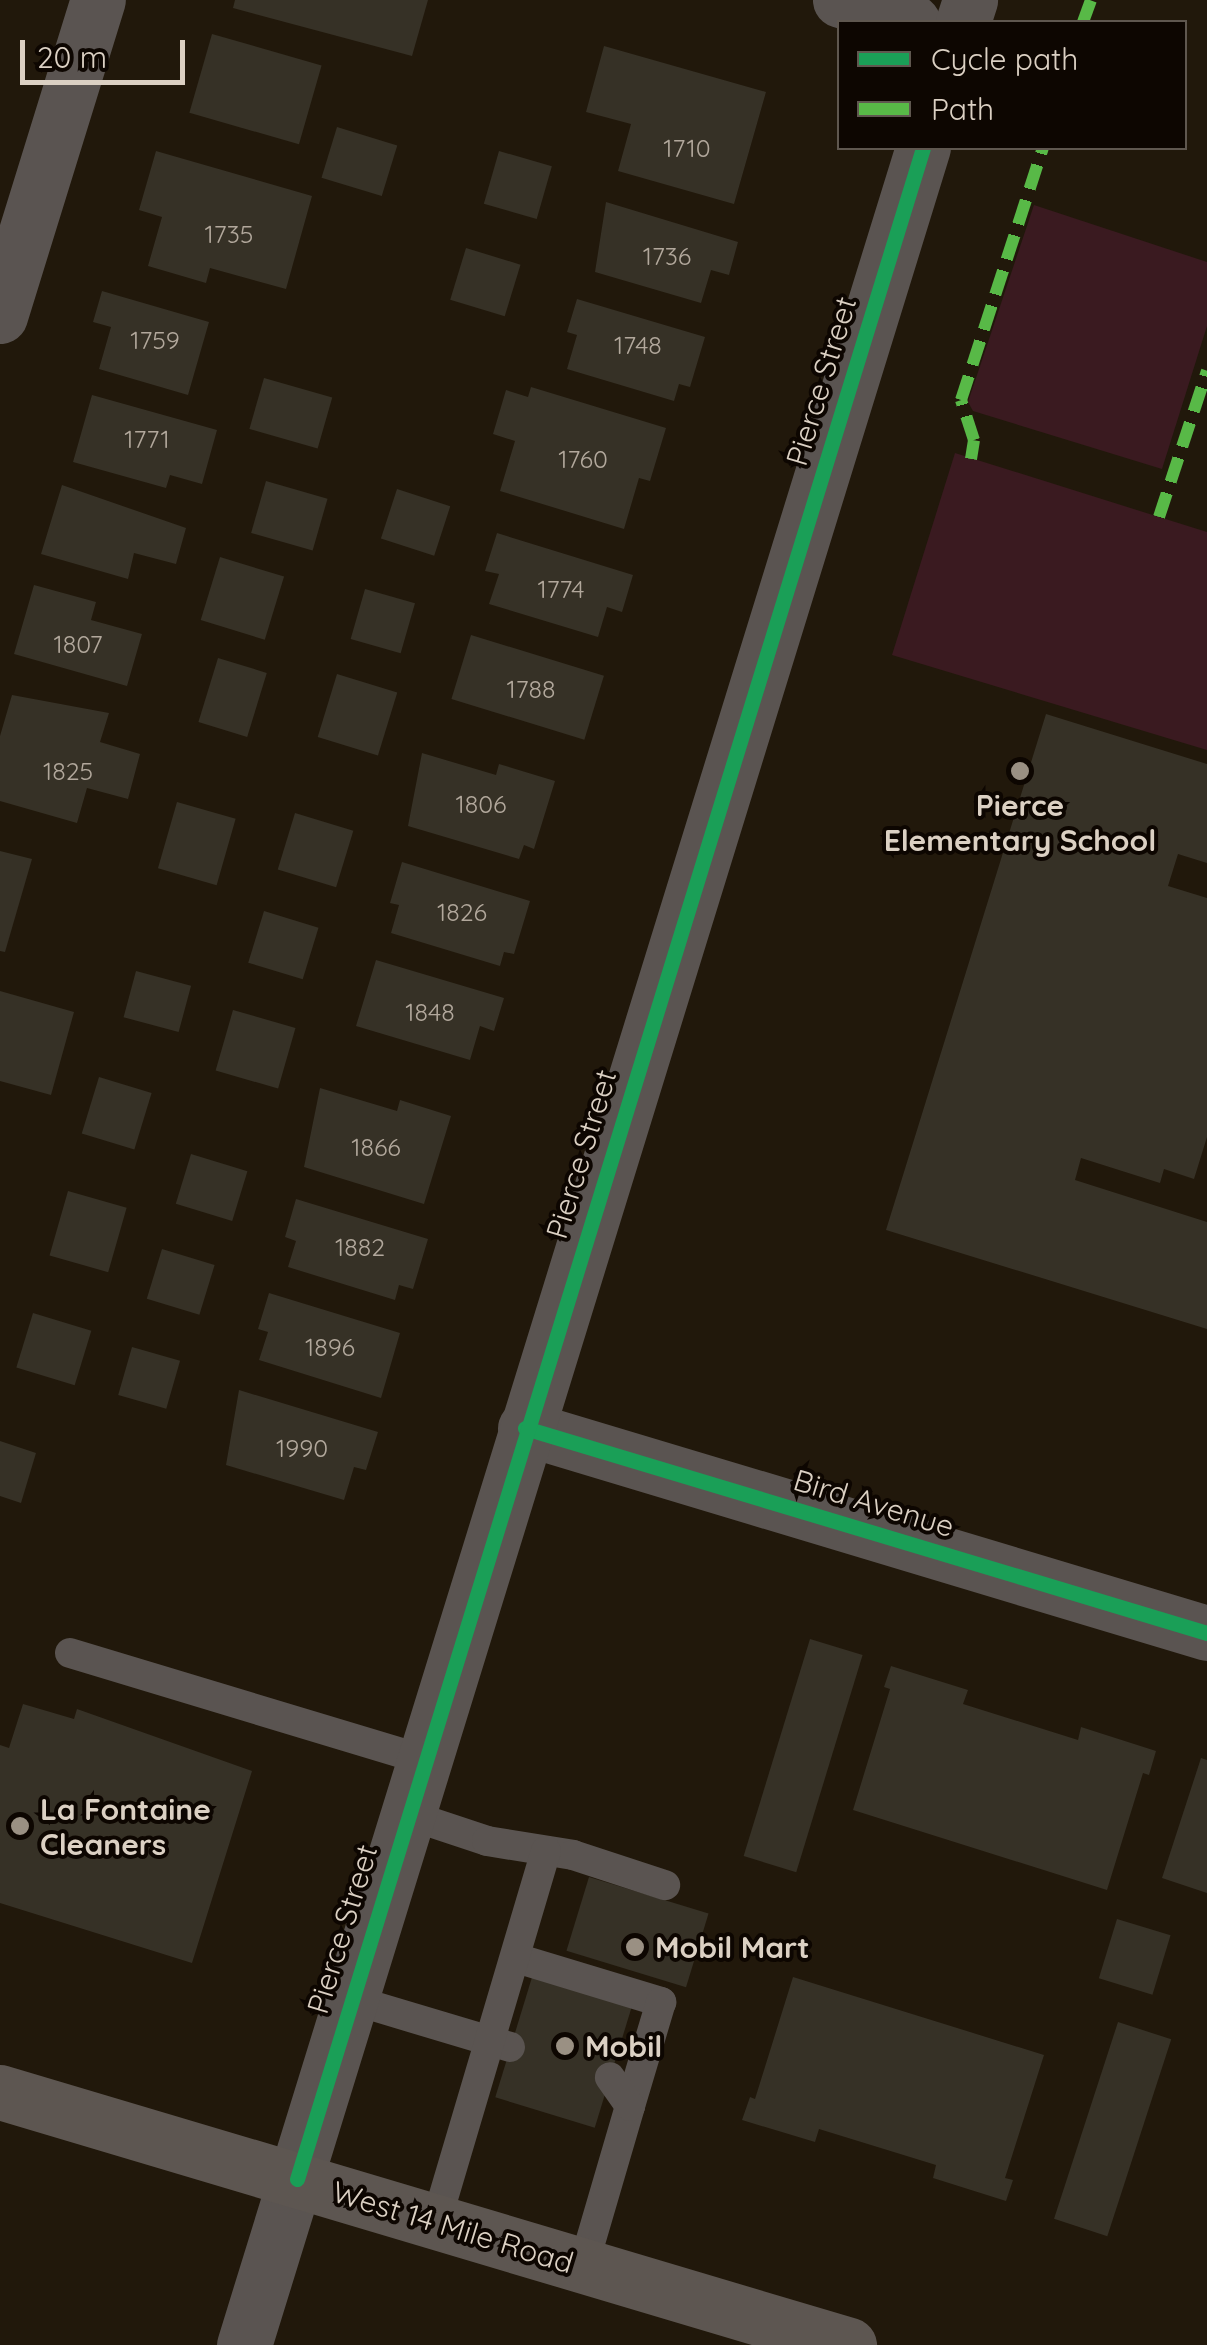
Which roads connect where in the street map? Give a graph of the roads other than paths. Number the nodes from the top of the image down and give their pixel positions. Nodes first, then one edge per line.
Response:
1 (98, 0) edge
2 (840, 0) edge
3 (906, 20) edge
4 (922, 150) edge
5 (0, 316) edge
6 (525, 1428) junction
7 (1207, 1632) edge
8 (70, 1652) dead end
9 (424, 1760) junction
10 (406, 1814) junction
11 (546, 1851) junction
12 (665, 1886) dead end
13 (516, 1958) junction
14 (350, 1999) junction
15 (502, 2043) junction
16 (610, 2077) dead end
17 (0, 2092) edge
18 (630, 2106) junction
19 (297, 2179) junction
20 (436, 2222) junction
21 (584, 2268) junction
22 (244, 2345) edge
23 (850, 2345) edge

1 - 5 street
2 - 3 street
4 - 6 street, Pierce Street
6 - 7 street, Bird Avenue
6 - 9 street, Pierce Street
8 - 9 lane
9 - 10 street, Pierce Street
10 - 11 lane
10 - 14 street, Pierce Street
11 - 12 lane
11 - 13 lane
13 - 15 lane
13 - 18 lane
14 - 15 lane
14 - 19 street, Pierce Street
15 - 20 lane
16 - 18 lane
17 - 19 main road, West 14 Mile Road
18 - 21 lane
19 - 20 main road, West 14 Mile Road
19 - 22 street, Pierce Street
20 - 21 main road, West 14 Mile Road
21 - 23 main road, West 14 Mile Road

